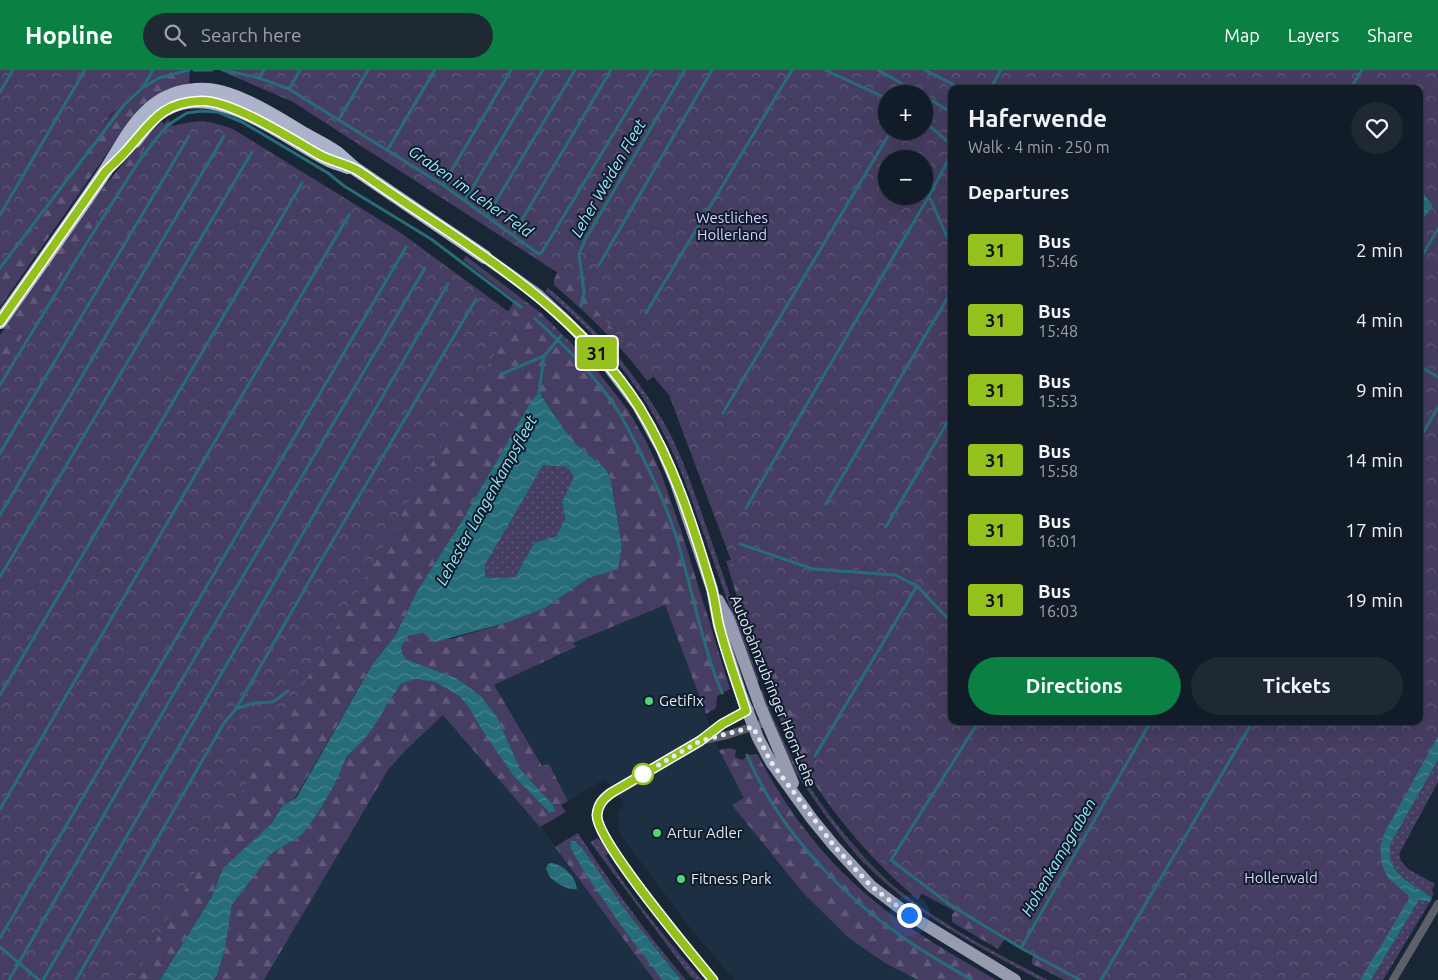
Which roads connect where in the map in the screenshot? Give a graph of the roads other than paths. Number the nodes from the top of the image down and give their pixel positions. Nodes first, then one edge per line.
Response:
1 (485, 257) joint
2 (0, 322) edge
3 (712, 589) junction
4 (760, 706) junction
5 (746, 711) junction
6 (767, 722) junction
7 (753, 727) junction
8 (700, 741) junction
9 (803, 806) junction
10 (1437, 906) edge
11 (1010, 977) edge
12 (713, 980) edge
13 (1024, 980) edge
14 (1393, 980) edge

1 - 2 highway, Autobahnzubringer Horn-Lehe
1 - 3 main road, Autobahnzubringer Horn-Lehe
3 - 4 main road, Autobahnzubringer Horn-Lehe
3 - 5 main road, Autobahnzubringer Horn-Lehe
4 - 5 street
4 - 6 main road, Autobahnzubringer Horn-Lehe
5 - 7 main road, Autobahnzubringer Horn-Lehe
5 - 8 street
6 - 7 street
6 - 9 main road, Autobahnzubringer Horn-Lehe
7 - 8 street
7 - 9 main road, Autobahnzubringer Horn-Lehe
8 - 12 street
9 - 11 main road, Autobahnzubringer Horn-Lehe
10 - 14 street
11 - 13 main road, Autobahnzubringer Horn-Lehe

